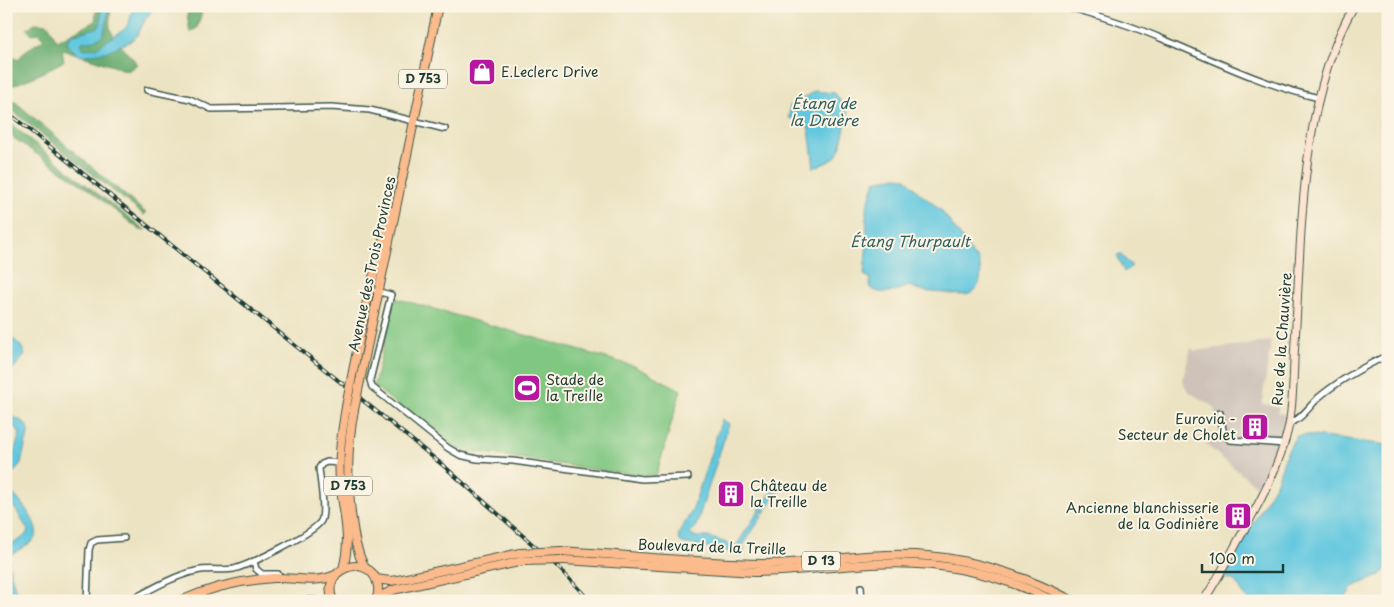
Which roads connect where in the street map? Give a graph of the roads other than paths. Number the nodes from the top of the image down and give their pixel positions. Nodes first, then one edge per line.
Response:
1 (438, 6) edge
2 (1064, 6) edge
3 (1354, 6) edge
4 (147, 90) dead end
5 (1319, 98) junction
6 (414, 122) junction
7 (445, 129) dead end
8 (408, 151) junction
9 (379, 292) junction
10 (368, 296) junction
11 (1388, 355) edge
12 (1220, 413) dead end
13 (1289, 423) junction
14 (1284, 444) junction
15 (339, 463) junction
16 (688, 477) dead end
17 (124, 538) dead end
18 (522, 557) junction
19 (254, 561) junction
20 (365, 568) junction
21 (343, 569) junction
22 (336, 575) junction
23 (301, 579) junction
24 (376, 579) junction
25 (861, 587) dead end
26 (1205, 598) edge
27 (376, 599) edge
28 (87, 601) edge
29 (130, 601) edge
30 (180, 601) edge
31 (283, 601) edge
32 (314, 601) edge
33 (334, 601) edge
34 (862, 601) edge
35 (1054, 601) edge
36 (1073, 601) edge

1 - 6 main road, Avenue des Trois Provinces / D 753
2 - 5 street
3 - 5 main road, Rue de la Chauvière
4 - 6 street
5 - 13 main road, Rue de la Chauvière
6 - 7 street
6 - 8 main road, Avenue des Trois Provinces / D 753
8 - 9 main road, Avenue des Trois Provinces / D 753
8 - 10 main road, Avenue des Trois Provinces / D 753
9 - 10 street
9 - 16 street
9 - 20 main road, Avenue des Trois Provinces / D 753, bridge
10 - 15 main road, Avenue des Trois Provinces / D 753, bridge
11 - 13 street
12 - 14 street
13 - 14 main road, Rue de la Chauvière
14 - 26 main road, Rue de la Chauvière
15 - 19 street
15 - 21 main road, D 753
17 - 28 street
18 - 24 main road, Boulevard de la Treille / D 13
18 - 27 main road, Boulevard de la Treille / D 13
18 - 35 main road, Boulevard de la Treille / D 13, bridge
18 - 36 main road, Boulevard de la Treille / D 13, bridge
19 - 23 street
19 - 29 street
20 - 21 main road
20 - 24 main road
21 - 22 main road
22 - 23 main road
22 - 33 main road
23 - 30 main road
24 - 27 main road
25 - 34 street
31 - 32 main road

